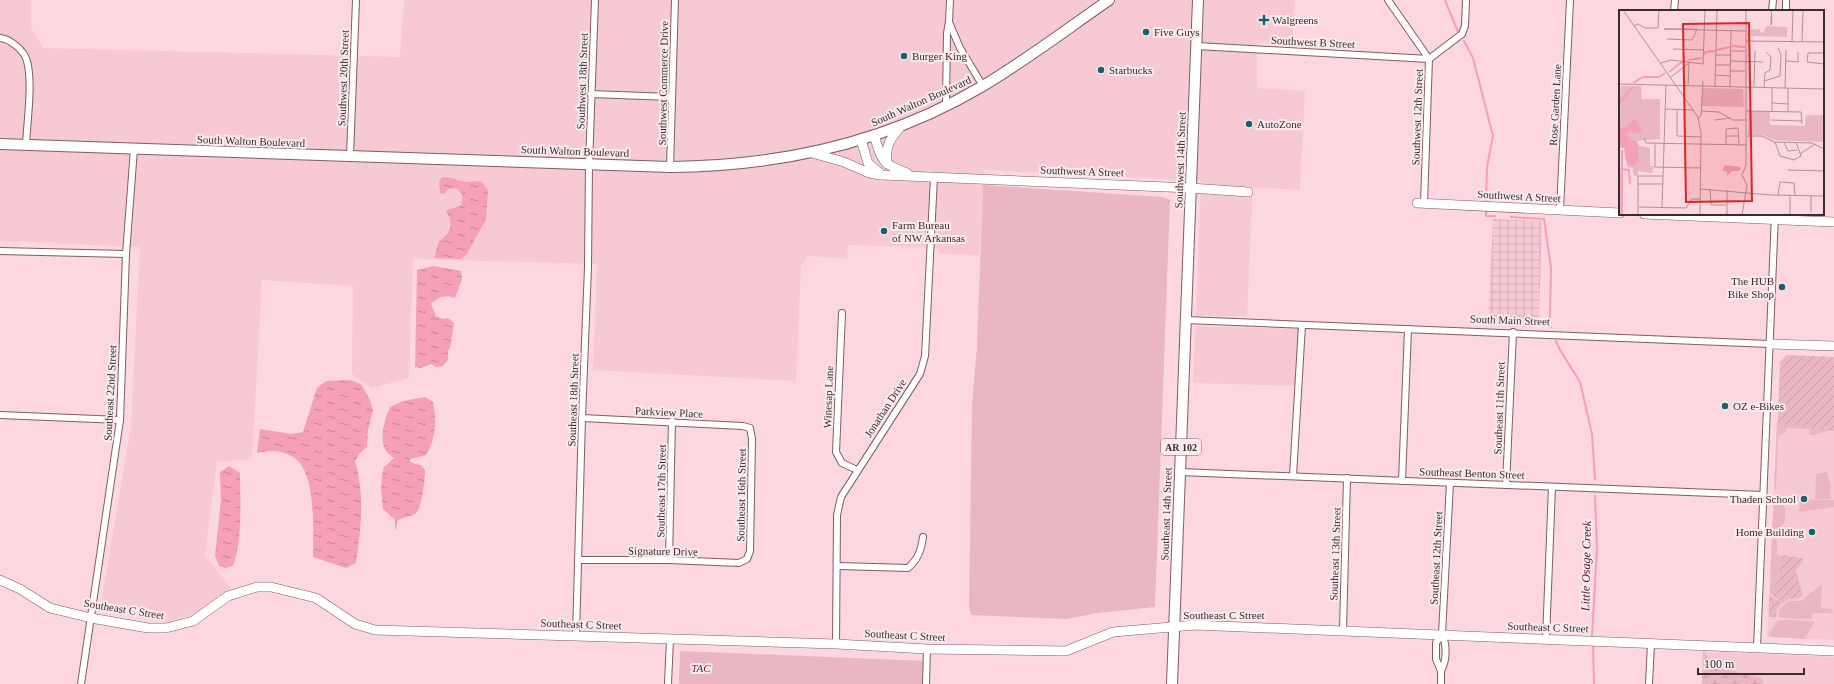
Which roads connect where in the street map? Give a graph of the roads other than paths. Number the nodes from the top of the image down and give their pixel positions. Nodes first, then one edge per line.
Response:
1 (356, 0) edge
2 (595, 0) edge
3 (675, 0) edge
4 (950, 0) edge
5 (1109, 0) edge
6 (1198, 0) edge
7 (1388, 0) edge
8 (1466, 0) edge
9 (1570, 0) edge
10 (1675, 0) edge
11 (1773, 0) edge
12 (1674, 10) edge
13 (1772, 10) edge
14 (949, 22) junction
15 (0, 38) edge
16 (1197, 46) junction
17 (1429, 59) junction
18 (983, 86) junction
19 (592, 94) junction
20 (671, 97) junction
21 (946, 105) junction
22 (902, 125) junction
23 (874, 136) junction
24 (861, 140) junction
25 (0, 144) edge
26 (26, 145) junction
27 (134, 149) junction
28 (812, 152) junction
29 (350, 156) junction
30 (589, 164) junction
31 (887, 164) junction
32 (670, 167) junction
33 (882, 175) junction
34 (914, 176) junction
35 (934, 177) junction
36 (1191, 188) junction
37 (1248, 192) dead end
38 (1420, 203) joint
39 (1560, 210) junction
40 (1619, 213) edge
41 (1688, 215) edge
42 (1775, 217) edge
43 (1834, 222) edge
44 (0, 250) edge
45 (126, 254) junction
46 (842, 313) dead end
47 (1186, 320) junction
48 (1302, 325) junction
49 (1408, 329) junction
50 (1513, 332) junction
51 (1770, 344) junction
52 (1834, 346) edge
53 (0, 416) edge
54 (582, 418) junction
55 (120, 420) junction
56 (672, 421) junction
57 (751, 432) joint
58 (857, 470) junction
59 (1180, 472) junction
60 (1294, 476) junction
61 (1347, 478) junction
62 (1402, 481) junction
63 (1450, 483) junction
64 (1506, 485) junction
65 (1552, 487) junction
66 (1763, 495) junction
67 (923, 537) dead end
68 (747, 559) joint
69 (578, 560) junction
70 (669, 560) junction
71 (838, 566) junction
72 (0, 580) edge
73 (91, 618) junction
74 (1174, 627) junction
75 (1343, 630) junction
76 (1442, 634) junction
77 (576, 636) junction
78 (1546, 638) junction
79 (670, 639) junction
80 (1651, 643) junction
81 (836, 644) junction
82 (1757, 648) junction
83 (927, 649) junction
84 (1834, 651) edge
85 (1441, 671) junction
86 (81, 684) edge
87 (668, 684) edge
88 (926, 684) edge
89 (1172, 684) edge
90 (1441, 684) edge
91 (1650, 684) edge

1 - 29 street, Southwest 20th Street
2 - 19 street, Southwest 18th Street
3 - 20 street, Southwest Commerce Drive
4 - 14 street
5 - 18 main road, South Walton Boulevard
6 - 16 main road, Southwest 14th Street / AR 102
7 - 17 street
8 - 17 street, Southwest 12th Street
9 - 39 street, Rose Garden Lane
10 - 12 street
11 - 13 street
14 - 18 street
14 - 21 street
15 - 26 street
16 - 17 street, Southwest B Street
16 - 36 main road, Southwest 14th Street / AR 102
17 - 38 street, Southwest 12th Street
18 - 21 main road, South Walton Boulevard
19 - 20 street
19 - 30 street, Southwest 18th Street
20 - 32 street, Southwest Commerce Drive
21 - 22 main road, South Walton Boulevard
22 - 23 main road, South Walton Boulevard
22 - 31 street
23 - 24 main road, South Walton Boulevard
23 - 31 street
24 - 28 main road, South Walton Boulevard
24 - 33 street
25 - 26 main road, South Walton Boulevard
26 - 27 main road, South Walton Boulevard
27 - 29 main road, South Walton Boulevard
27 - 45 street, Southeast 22nd Street
28 - 32 main road, South Walton Boulevard
28 - 33 street, Southwest A Street
29 - 30 main road, South Walton Boulevard
30 - 32 main road, South Walton Boulevard
30 - 54 street, Southeast 18th Street
31 - 34 street, Southwest A Street
33 - 34 street, Southwest A Street
34 - 35 street, Southwest A Street
35 - 36 street, Southwest A Street
35 - 58 street, Jonathan Drive
36 - 37 street, Southwest A Street
36 - 47 main road, Southwest 14th Street / AR 102
38 - 39 street, Southwest A Street
39 - 40 street, Southwest A Street
41 - 42 street
42 - 43 street
42 - 51 street
44 - 45 street
45 - 55 street, Southeast 22nd Street
46 - 58 street, Winesap Lane
47 - 48 street, South Main Street
47 - 59 main road, Southeast 14th Street / AR 102
48 - 49 street, South Main Street
48 - 60 street
49 - 50 street, South Main Street
49 - 62 street
50 - 51 street, South Main Street
50 - 64 street, Southeast 11th Street
51 - 52 street, South Main Street
51 - 66 street
53 - 55 street
54 - 56 street, Parkview Place
54 - 69 street, Southeast 18th Street
55 - 73 street, Southeast 22nd Street
56 - 57 street, Parkview Place
56 - 70 street, Southeast 17th Street
57 - 68 street, Southeast 16th Street
58 - 71 street, Jonathan Drive
59 - 60 street, Southeast Benton Street
59 - 74 main road, Southeast 14th Street / AR 102
60 - 61 street, Southeast Benton Street
61 - 62 street, Southeast Benton Street
61 - 75 street, Southeast 13th Street
62 - 63 street, Southeast Benton Street
63 - 64 street, Southeast Benton Street
63 - 76 street, Southeast 12th Street
64 - 65 street, Southeast Benton Street
65 - 66 street, Southeast Benton Street
65 - 78 street
66 - 82 street
67 - 71 street
68 - 70 street, Signature Drive
69 - 70 street, Signature Drive
69 - 77 street, Southeast 18th Street
71 - 81 street, Jonathan Drive
72 - 73 street, Southeast C Street
73 - 77 street, Southeast C Street
73 - 86 street, Southeast 22nd Street
74 - 75 street, Southeast C Street
74 - 83 street, Southeast C Street
74 - 89 main road, Southeast 14th Street / AR 102
75 - 76 street, Southeast C Street
76 - 78 street, Southeast C Street
76 - 85 street, Southeast 12th Street
76 - 85 street, Southeast 12th Street
77 - 79 street, Southeast C Street
78 - 80 street, Southeast C Street
79 - 81 street, Southeast C Street
79 - 87 street
80 - 82 street, Southeast C Street
80 - 91 street
81 - 83 street, Southeast C Street
82 - 84 street, Southeast C Street
83 - 88 street
85 - 90 street, Southeast 12th Street

